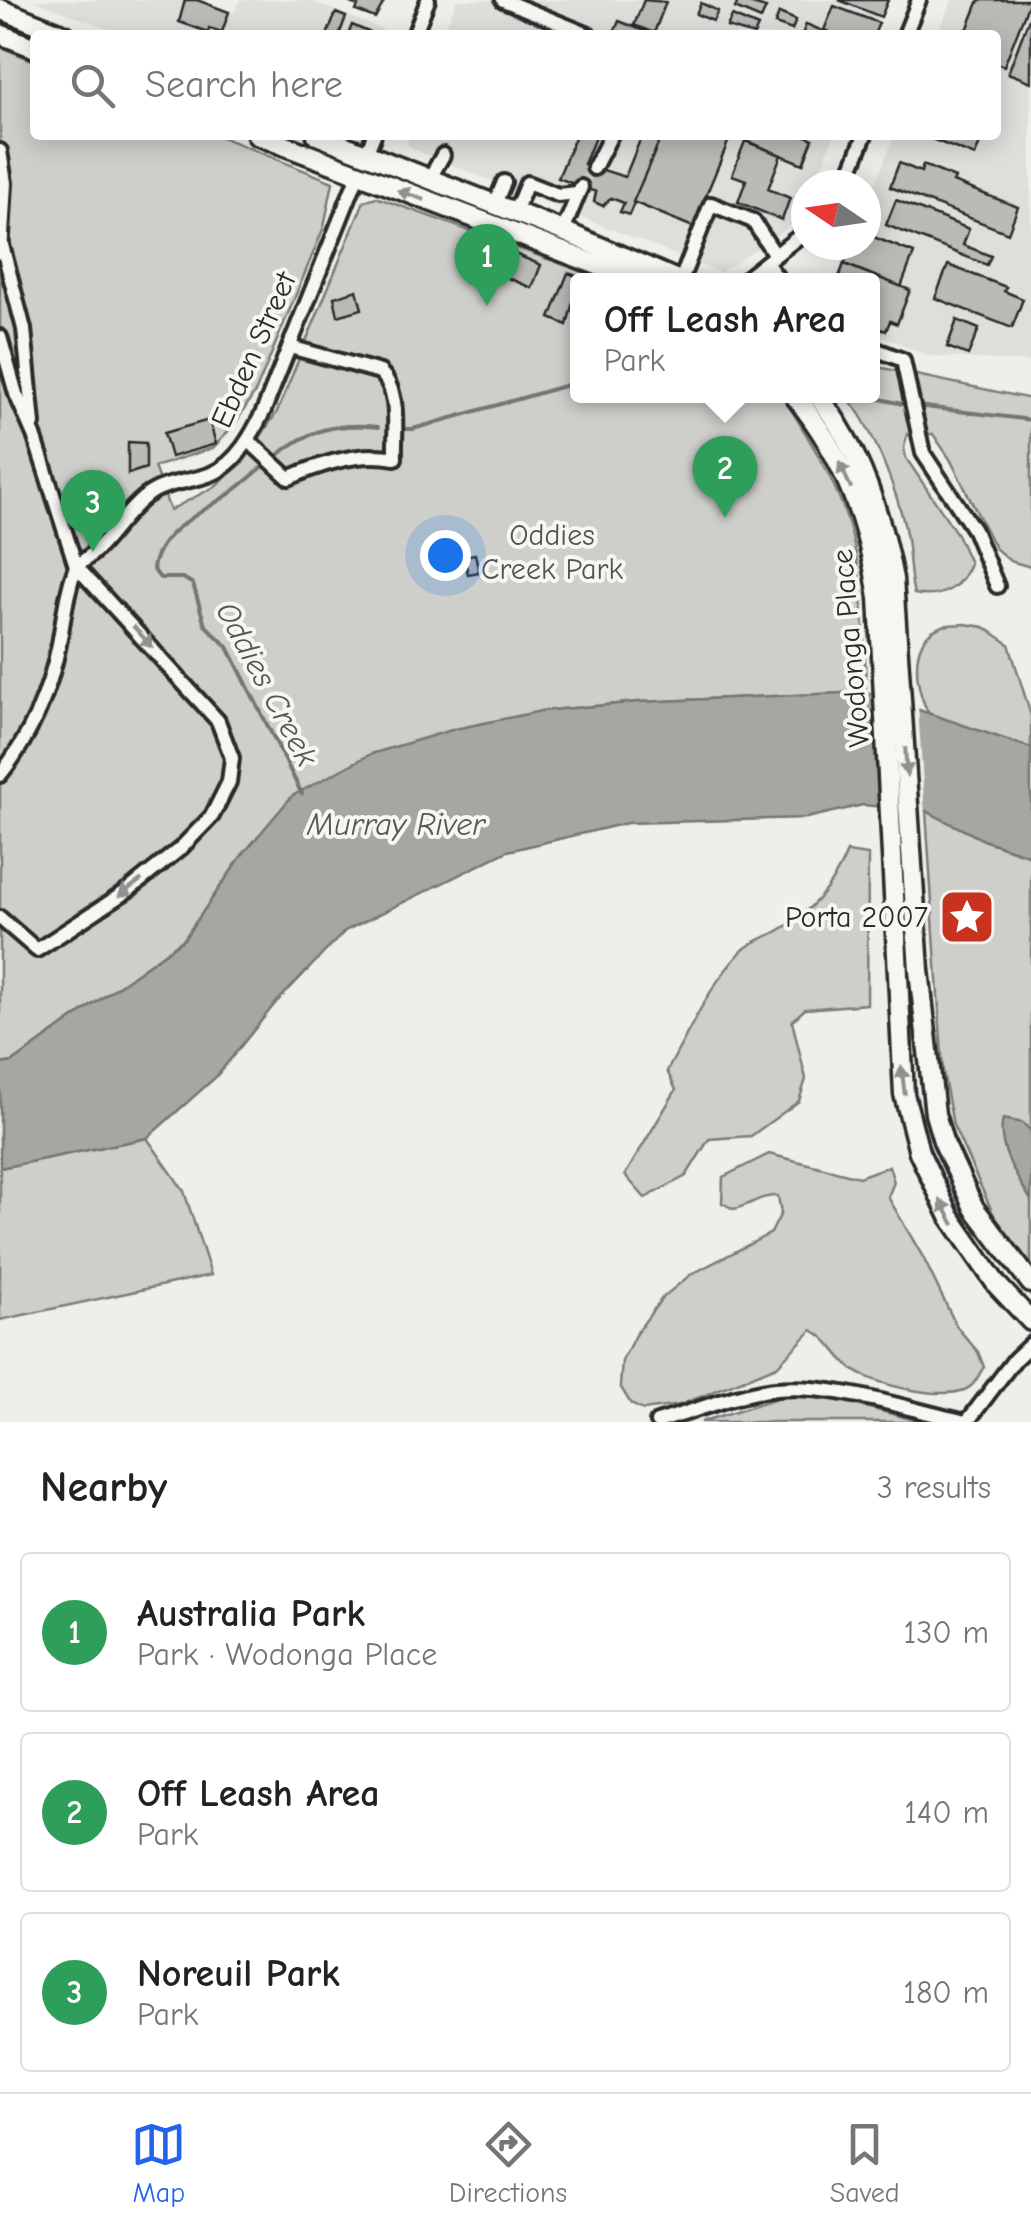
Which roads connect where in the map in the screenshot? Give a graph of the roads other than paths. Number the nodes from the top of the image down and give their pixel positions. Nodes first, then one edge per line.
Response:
1 (428, 0) edge
2 (503, 0) edge
3 (919, 0) edge
4 (0, 10) edge
5 (52, 30) edge
6 (416, 30) edge
7 (577, 30) edge
8 (907, 30) edge
9 (0, 34) edge
10 (30, 46) edge
11 (270, 140) edge
12 (331, 140) edge
13 (372, 140) edge
14 (608, 140) edge
15 (863, 140) edge
16 (0, 151) edge
17 (366, 154) junction
18 (443, 155) dead end
19 (594, 168) tunnel mouth
20 (850, 170) edge
21 (358, 175) junction
22 (430, 178) junction
23 (504, 182) dead end
24 (496, 204) junction
25 (515, 212) junction
26 (563, 231) junction
27 (791, 243) edge
28 (1, 245) edge
29 (771, 259) junction
30 (0, 264) edge
31 (618, 273) edge
32 (662, 273) edge
33 (682, 273) edge
34 (753, 273) edge
35 (776, 273) edge
36 (0, 336) edge
37 (290, 347) junction
38 (880, 351) edge
39 (800, 403) edge
40 (822, 403) edge
41 (34, 435) junction
42 (248, 440) junction
43 (76, 566) junction
44 (997, 586) dead end
45 (892, 672) junction
46 (0, 775) edge
47 (903, 853) junction
48 (0, 918) edge
49 (1031, 1283) edge
50 (1031, 1321) edge
51 (1031, 1344) edge
52 (657, 1422) edge
53 (966, 1422) edge

1 - 6 street
2 - 7 street
3 - 8 street
4 - 5 main road
9 - 10 main road
11 - 21 main road
12 - 17 main road
13 - 17 street, Ebden Street
14 - 19 street
15 - 20 street
16 - 28 street
17 - 21 main road, Ebden Street
17 - 22 main road
18 - 22 street
31 -> 21 main road
21 - 37 street, Ebden Street
22 - 24 main road
23 - 24 street
24 - 25 main road
25 - 26 main road
25 - 26 street
26 - 32 main road
27 - 29 street
28 - 30 street
28 - 41 street
29 - 33 street
29 - 34 street
29 - 35 street
36 - 41 street
37 - 42 street, Ebden Street
37 - 42 street
38 - 44 street
45 -> 39 main road, Wodonga Place
40 - 45 main road, Wodonga Place
41 - 43 street
42 - 43 street, Ebden Street
43 - 46 street
43 -> 48 street
45 - 47 main road, Wodonga Place
47 - 49 main road
50 -> 47 main road
51 - 53 street
52 - 53 street

